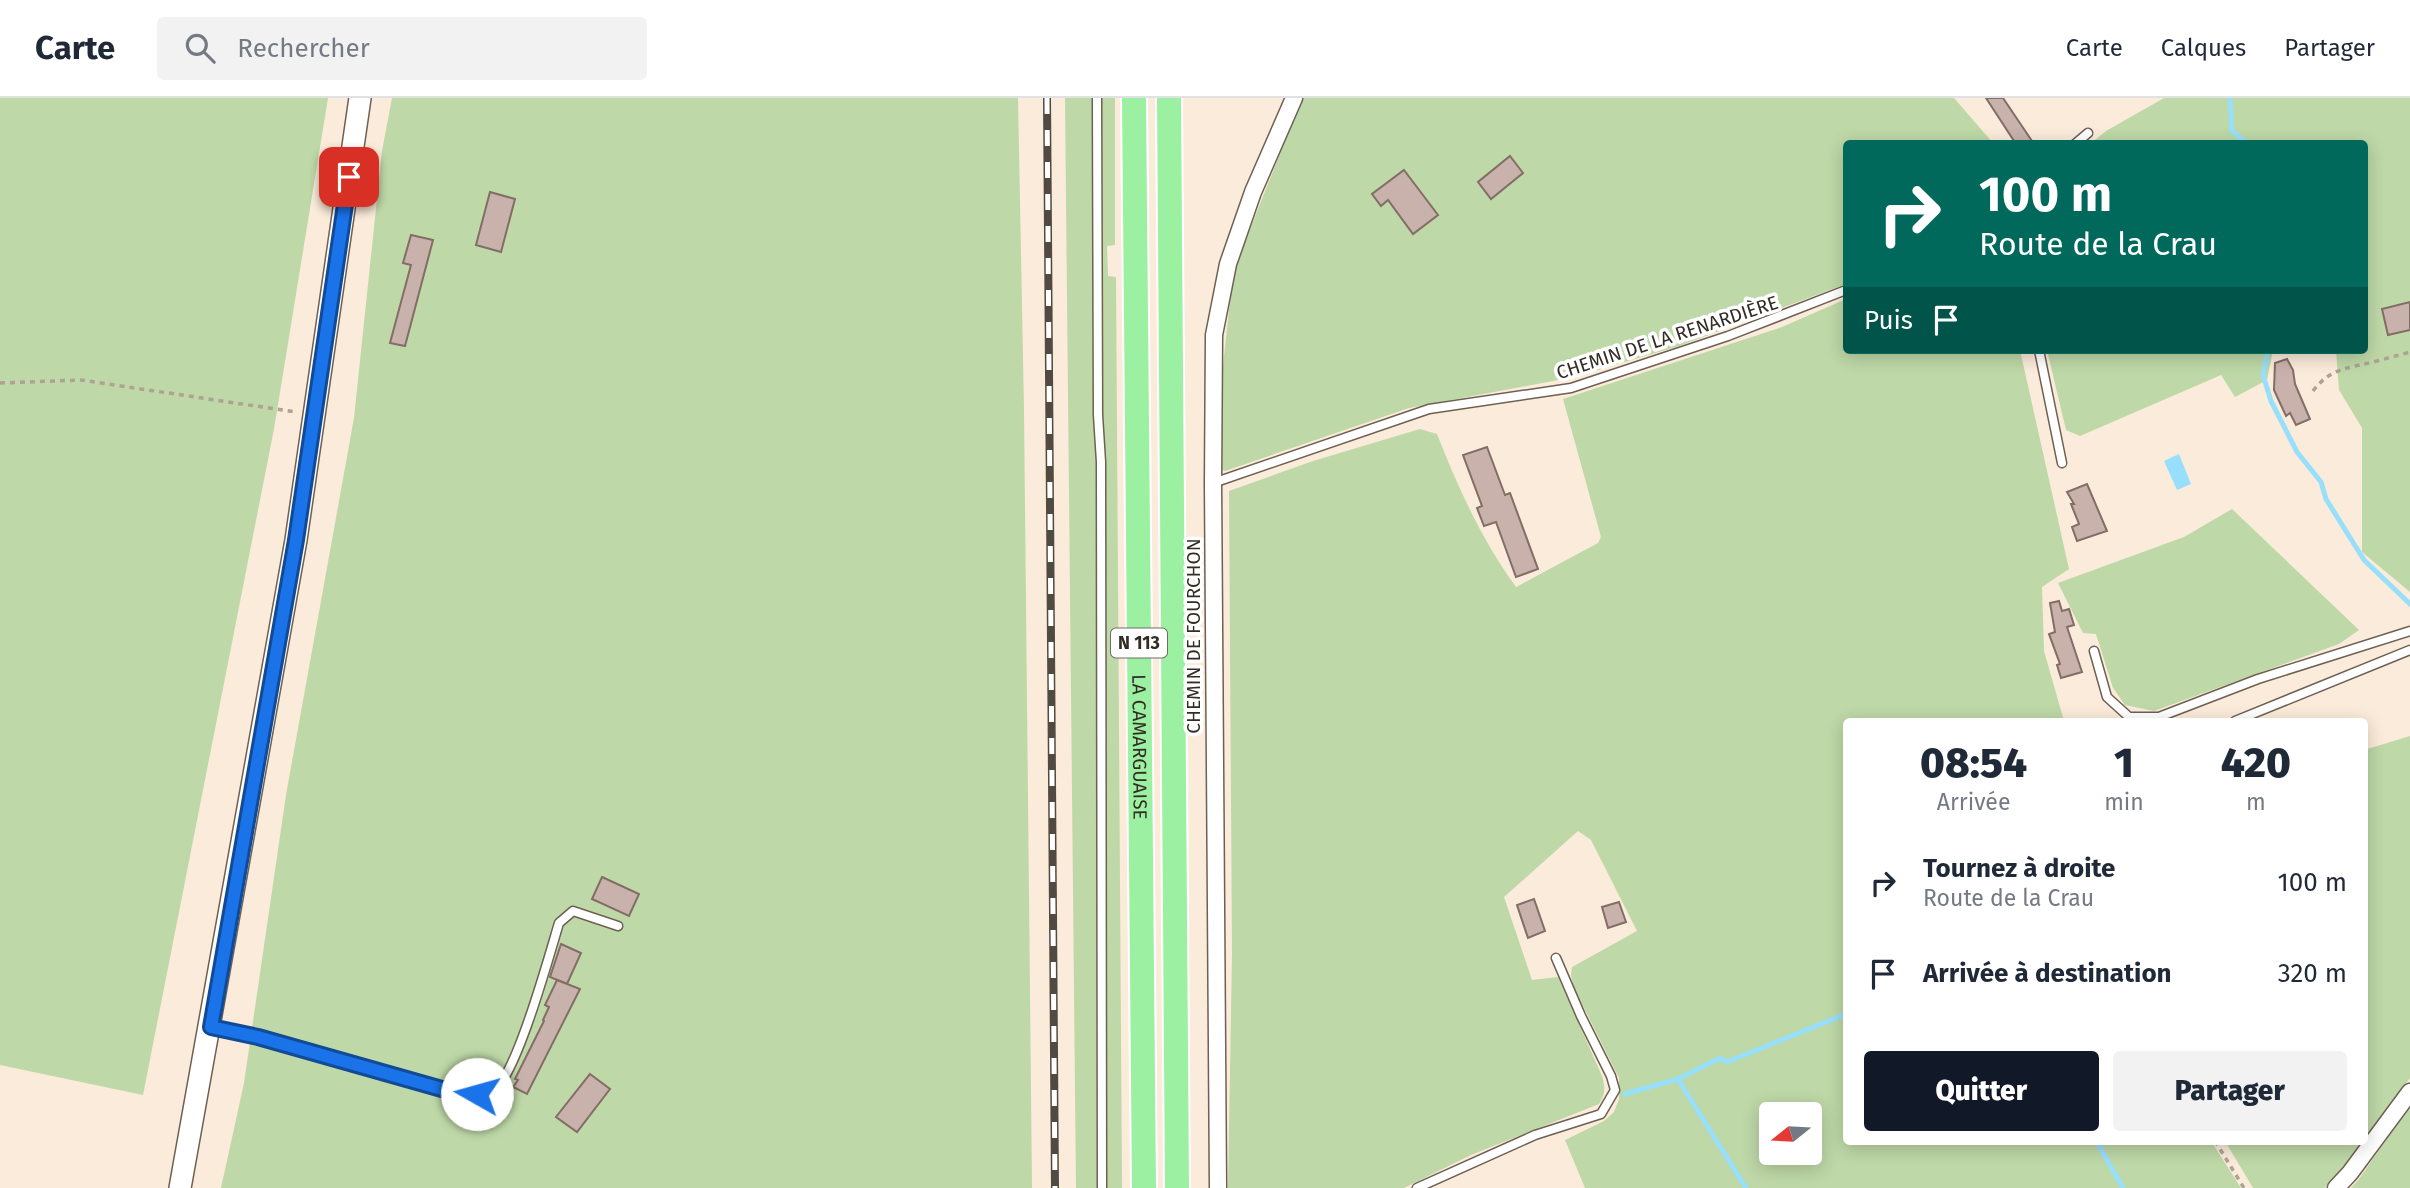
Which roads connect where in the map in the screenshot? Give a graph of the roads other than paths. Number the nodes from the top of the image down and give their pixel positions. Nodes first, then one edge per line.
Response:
1 (360, 98) edge
2 (1097, 98) edge
3 (1134, 98) edge
4 (1169, 98) edge
5 (1294, 98) edge
6 (2088, 133) dead end
7 (2080, 140) edge
8 (1843, 291) edge
9 (2040, 354) edge
10 (2062, 463) dead end
11 (1213, 484) junction
12 (2410, 631) edge
13 (2410, 650) edge
14 (2094, 651) dead end
15 (2242, 718) edge
16 (618, 926) dead end
17 (1556, 958) dead end
18 (211, 1027) junction
19 (2410, 1092) edge
20 (180, 1188) edge
21 (1102, 1188) edge
22 (1144, 1188) edge
23 (1177, 1188) edge
24 (1218, 1188) edge
25 (1417, 1188) edge
26 (2336, 1188) edge

1 - 18 main road
2 - 21 lane
3 - 22 highway, LA CAMARGUAISE / N 113
4 - 23 highway, LA CAMARGUAISE / N 113
5 - 11 street, CHEMIN DE FOURCHON
6 - 7 lane
8 - 11 lane, CHEMIN DE LA RENARDIÈRE
9 - 10 lane
11 - 24 street, CHEMIN DE FOURCHON
12 - 14 lane
13 - 15 lane
16 - 18 lane
17 - 25 lane
18 - 20 main road
19 - 26 street

